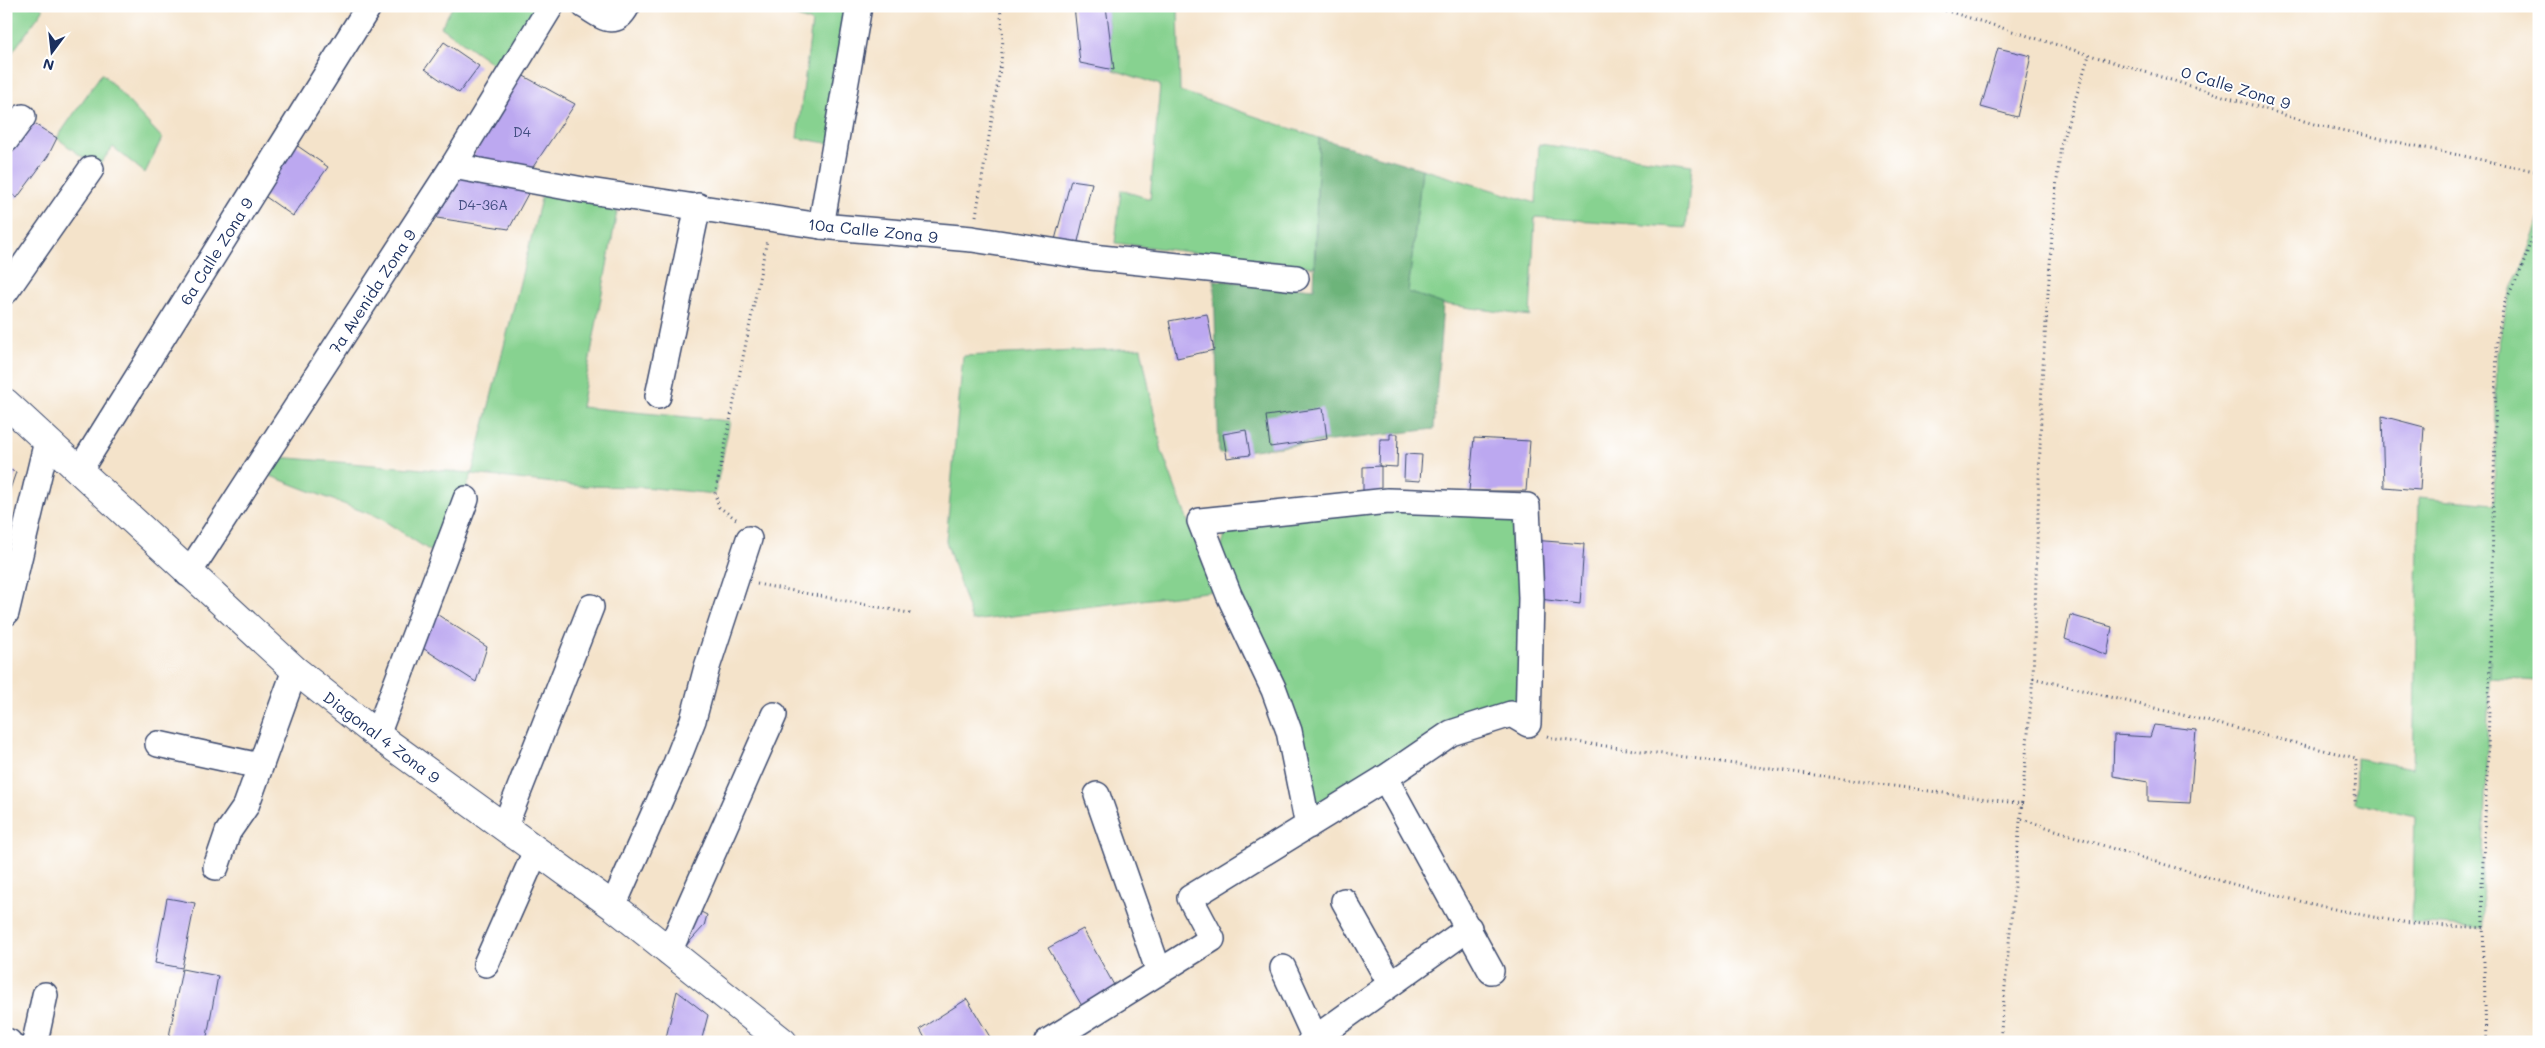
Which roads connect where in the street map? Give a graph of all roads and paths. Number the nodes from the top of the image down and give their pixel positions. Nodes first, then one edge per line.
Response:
1 (369, 6) edge
2 (551, 6) edge
3 (585, 6) edge
4 (627, 6) edge
5 (859, 6) edge
6 (1000, 6) edge
7 (1931, 6) edge
8 (2089, 54) junction
9 (23, 117) dead end
10 (6, 140) edge
11 (453, 166) junction
12 (91, 169) dead end
13 (2539, 172) edge
14 (698, 206) junction
15 (772, 218) junction
16 (2539, 218) edge
17 (821, 226) junction
18 (972, 240) junction
19 (1296, 278) dead end
20 (6, 291) edge
21 (658, 396) dead end
22 (6, 403) edge
23 (47, 440) junction
24 (79, 470) junction
25 (466, 499) dead end
26 (717, 503) dead end
27 (750, 539) dead end
28 (188, 574) junction
29 (737, 580) junction
30 (591, 607) dead end
31 (6, 613) edge
32 (914, 614) dead end
33 (295, 670) junction
34 (2033, 678) junction
35 (774, 715) dead end
36 (1528, 724) junction
37 (377, 734) junction
38 (158, 744) dead end
39 (260, 766) junction
40 (1385, 778) junction
41 (1097, 795) dead end
42 (2355, 802) dead end
43 (2023, 804) junction
44 (2022, 819) junction
45 (505, 826) junction
46 (1308, 826) junction
47 (536, 851) junction
48 (216, 867) dead end
49 (1344, 901) dead end
50 (612, 906) junction
51 (1469, 928) junction
52 (2484, 928) junction
53 (669, 952) junction
54 (486, 964) dead end
55 (1283, 968) dead end
56 (1491, 970) dead end
57 (1159, 972) junction
58 (1390, 983) junction
59 (44, 995) dead end
60 (1313, 1040) edge
61 (35, 1042) edge
62 (783, 1042) edge
63 (1047, 1042) edge
64 (2000, 1042) edge
65 (2486, 1042) edge

1 - 24 street, 6a Calle Zona 9
2 - 11 street, 7a Avenida Zona 9
3 - 4 street
5 - 17 street
6 - 18 path
7 - 8 path, 0 Calle Zona 9
8 - 13 path, 0 Calle Zona 9
8 - 34 path
9 - 10 street
11 - 14 street, 10a Calle Zona 9
11 - 28 street, 7a Avenida Zona 9
12 - 20 street
14 - 15 street, 10a Calle Zona 9
14 - 21 street
15 - 17 street, 10a Calle Zona 9
15 - 26 path
16 - 52 path
17 - 18 street, 10a Calle Zona 9
18 - 19 street, 10a Calle Zona 9
22 - 23 main road, Diagonal 4 Zona 9
23 - 24 main road, Diagonal 4 Zona 9
23 - 31 street
24 - 28 main road, Diagonal 4 Zona 9
25 - 37 street
27 - 29 street
28 - 33 main road, Diagonal 4 Zona 9
29 - 32 path
29 - 50 street
30 - 45 street
33 - 37 main road, Diagonal 4 Zona 9
33 - 39 street
34 - 42 path
34 - 43 path
35 - 53 street
36 - 40 street
36 - 43 path
36 - 46 street
37 - 45 main road, Diagonal 4 Zona 9
38 - 39 street
39 - 48 street
40 - 46 street
40 - 51 street
41 - 57 street
43 - 44 path
44 - 52 path
44 - 64 path
45 - 47 main road, Diagonal 4 Zona 9
46 - 57 street
47 - 50 main road, Diagonal 4 Zona 9
47 - 54 street
49 - 58 street
50 - 53 main road, Diagonal 4 Zona 9
51 - 56 street
51 - 58 street
52 - 65 path
53 - 62 main road, Diagonal 4 Zona 9
55 - 60 street
57 - 63 street
58 - 60 street
59 - 61 street

